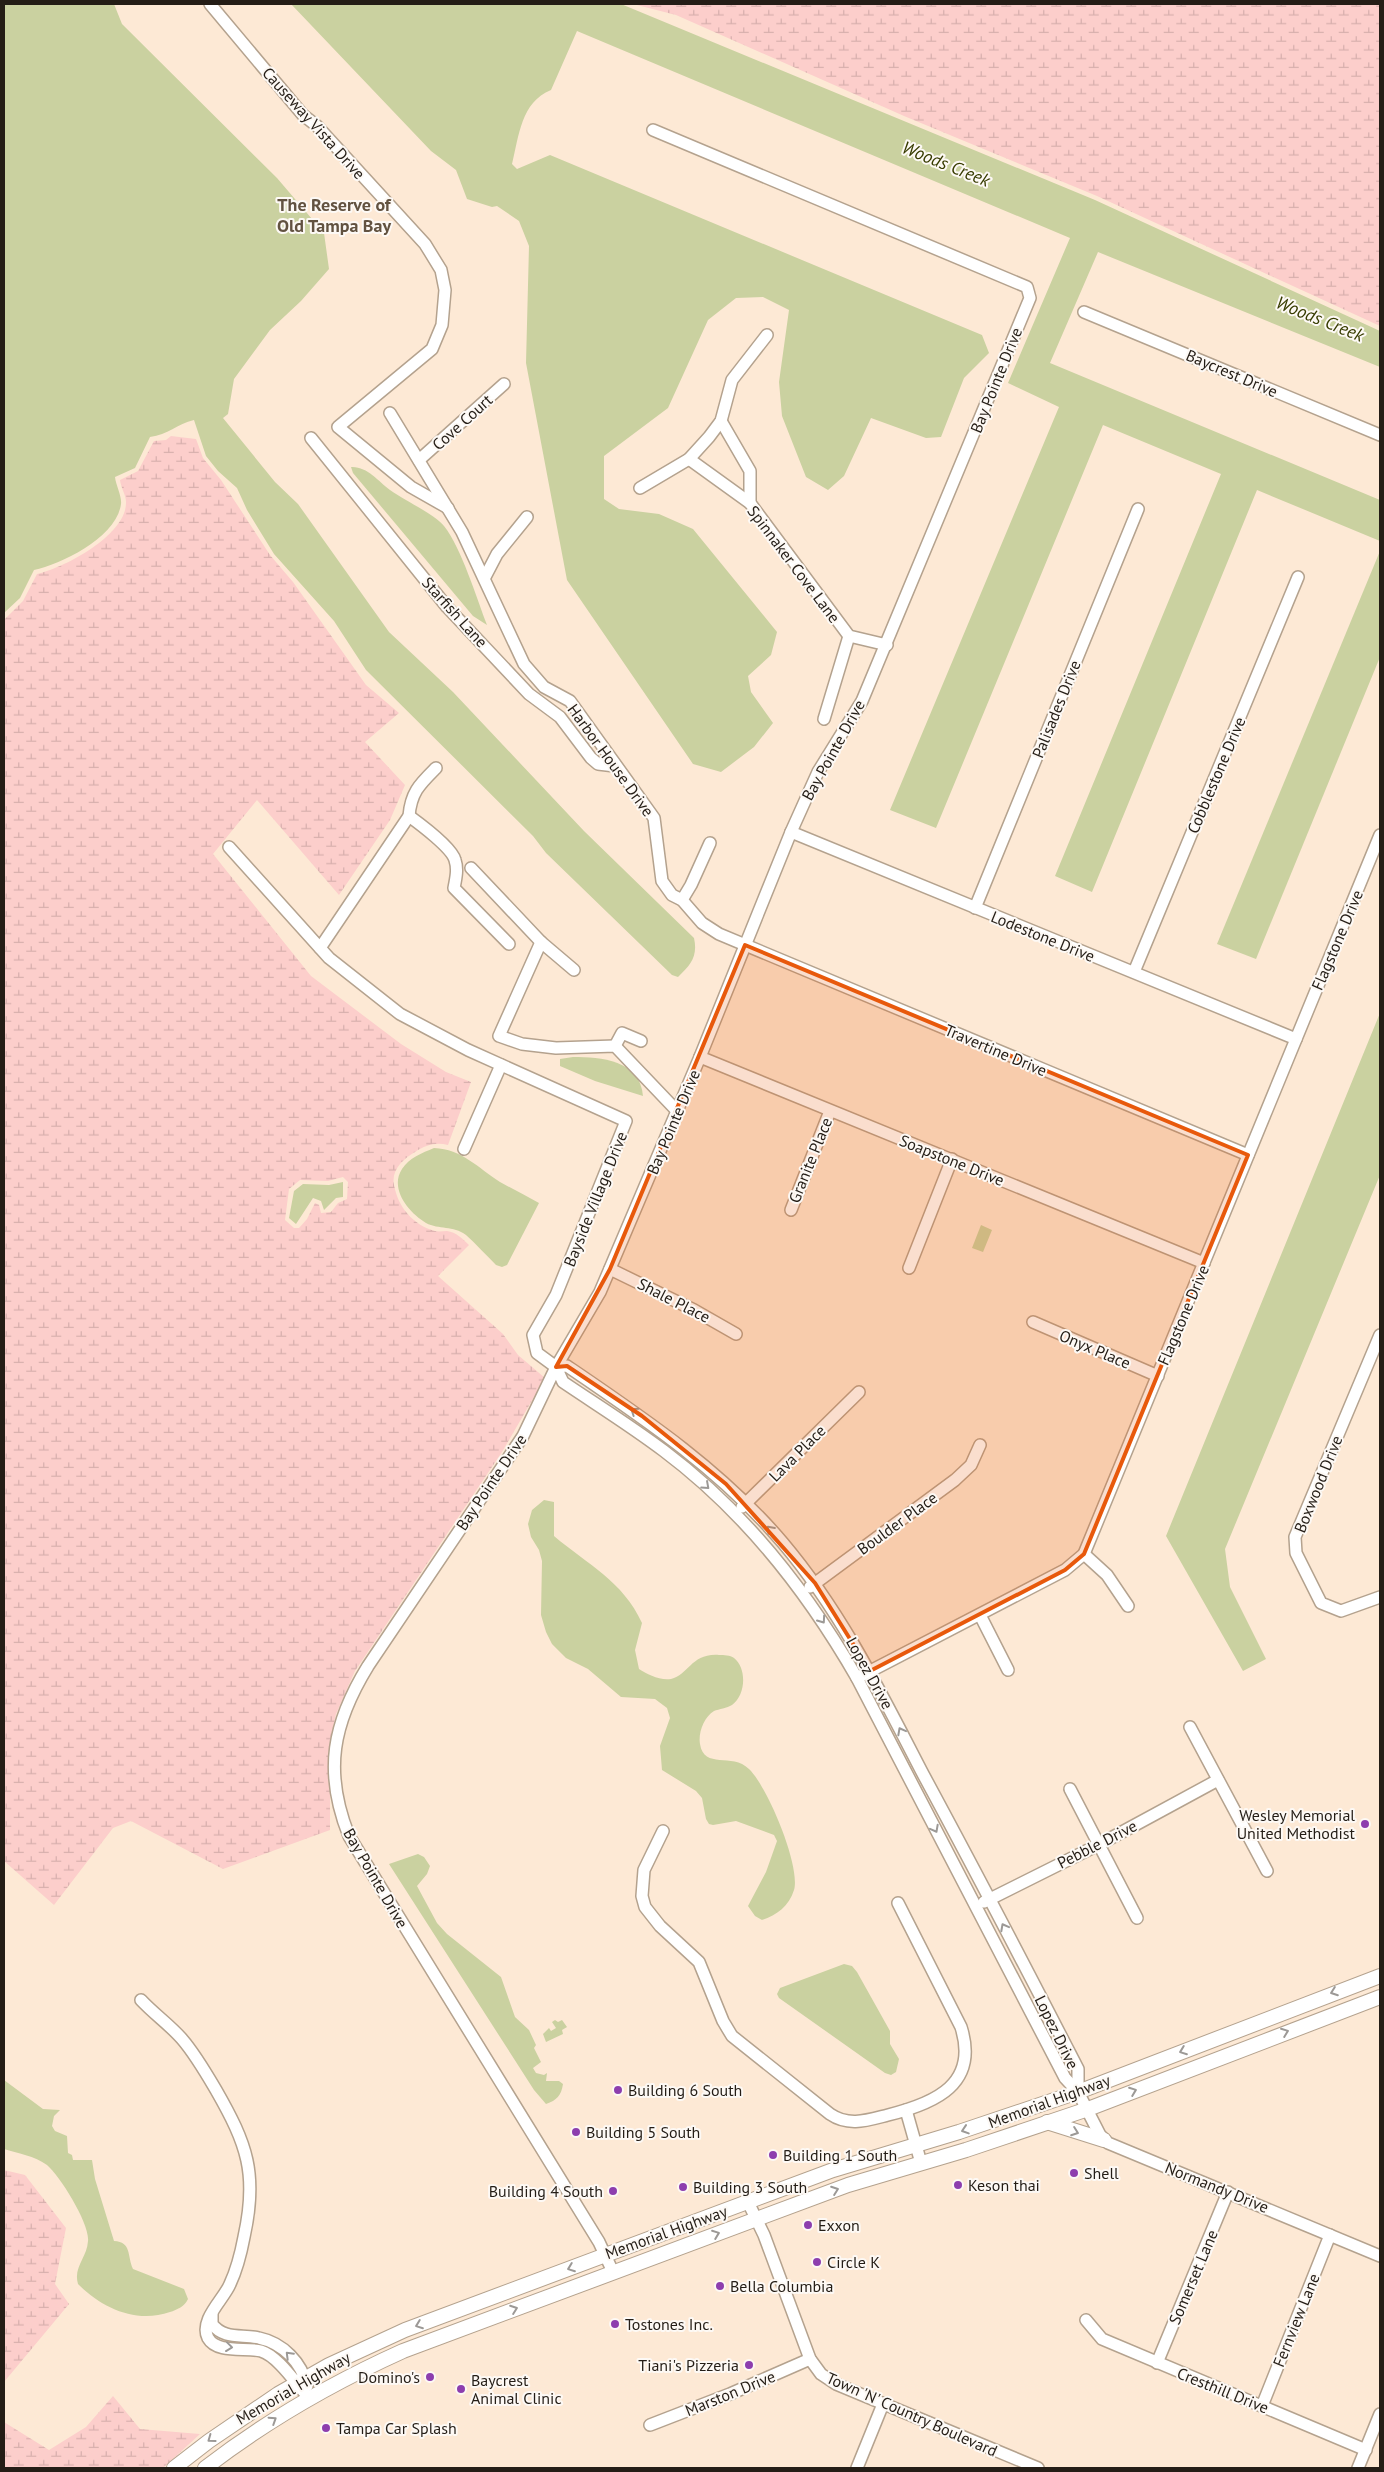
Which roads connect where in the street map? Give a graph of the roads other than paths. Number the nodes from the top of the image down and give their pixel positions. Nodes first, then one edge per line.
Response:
1 (210, 4) edge
2 (653, 130) dead end
3 (1084, 312) dead end
4 (767, 335) dead end
5 (504, 384) dead end
6 (390, 413) dead end
7 (721, 420) junction
8 (1380, 435) edge
9 (311, 438) dead end
10 (689, 459) junction
11 (419, 460) junction
12 (640, 488) dead end
13 (750, 503) junction
14 (449, 509) junction
15 (1138, 509) dead end
16 (527, 517) dead end
17 (485, 577) junction
18 (1298, 577) dead end
19 (848, 636) junction
20 (887, 645) junction
21 (824, 719) dead end
22 (615, 766) junction
23 (436, 768) dead end
24 (409, 816) junction
25 (790, 832) junction
26 (1380, 835) edge
27 (710, 843) dead end
28 (228, 847) dead end
29 (471, 868) dead end
30 (682, 900) junction
31 (975, 908) junction
32 (541, 942) junction
33 (509, 944) dead end
34 (745, 945) junction
35 (320, 948) junction
36 (574, 970) dead end
37 (1134, 972) junction
38 (1296, 1039) junction
39 (641, 1041) dead end
40 (615, 1046) junction
41 (700, 1057) junction
42 (500, 1065) junction
43 (677, 1111) junction
44 (830, 1111) junction
45 (464, 1149) dead end
46 (1248, 1155) junction
47 (952, 1159) junction
48 (790, 1210) dead end
49 (1204, 1263) junction
50 (909, 1268) dead end
51 (610, 1269) junction
52 (1033, 1322) dead end
53 (736, 1334) dead end
54 (1380, 1335) edge
55 (556, 1367) junction
56 (1158, 1376) junction
57 (859, 1392) dead end
58 (980, 1445) dead end
59 (746, 1504) junction
60 (736, 1514) junction
61 (1084, 1554) junction
62 (815, 1583) junction
63 (802, 1592) junction
64 (1380, 1597) edge
65 (1128, 1606) dead end
66 (980, 1615) junction
67 (1008, 1670) dead end
68 (870, 1671) junction
69 (857, 1678) junction
70 (1190, 1727) dead end
71 (1218, 1780) junction
72 (1070, 1789) dead end
73 (663, 1831) dead end
74 (1100, 1844) junction
75 (1267, 1871) dead end
76 (989, 1899) junction
77 (898, 1903) dead end
78 (976, 1906) junction
79 (1137, 1918) dead end
80 (1380, 1976) edge
81 (1380, 1997) edge
82 (141, 2000) dead end
83 (1078, 2092) junction
84 (1088, 2108) junction
85 (906, 2110) junction
86 (1047, 2122) junction
87 (1104, 2140) junction
88 (915, 2144) junction
89 (921, 2163) junction
90 (1228, 2192) junction
91 (748, 2202) junction
92 (756, 2219) junction
93 (1330, 2235) junction
94 (606, 2255) junction
95 (1380, 2256) edge
96 (613, 2272) junction
97 (478, 2303) junction
98 (485, 2320) junction
99 (1086, 2320) dead end
100 (810, 2359) junction
101 (1157, 2363) junction
102 (300, 2381) junction
103 (309, 2398) junction
104 (883, 2404) junction
105 (1262, 2406) junction
106 (1380, 2414) edge
107 (650, 2425) dead end
108 (1366, 2450) junction
109 (174, 2468) edge
110 (204, 2468) edge
111 (857, 2468) edge
112 (1038, 2468) edge
113 (1358, 2468) edge

1 - 14 street, Causeway Vista Drive
2 - 20 street, Bay Pointe Drive
3 - 8 street, Baycrest Drive
4 - 7 street
5 - 11 street, Cove Court
6 - 11 street, Harbor House Drive
7 - 10 street
7 - 13 street
9 - 22 street, Starfish Lane
10 - 12 street
10 - 13 street, Spinnaker Cove Lane
11 - 14 street, Harbor House Drive
13 - 19 street, Spinnaker Cove Lane
14 - 17 street, Harbor House Drive
15 - 31 street, Palisades Drive
16 - 17 street
17 - 22 street, Harbor House Drive
18 - 37 street, Cobblestone Drive
19 - 20 street, Spinnaker Cove Lane
19 - 21 street, Spinnaker Cove Lane
20 - 25 street, Bay Pointe Drive
22 - 30 street, Harbor House Drive
23 - 24 street
24 - 33 street
24 - 35 street
25 - 31 street, Lodestone Drive
25 - 34 street, Bay Pointe Drive
26 - 38 street, Flagstone Drive
27 - 30 street
28 - 35 street, Bayside Village Drive
29 - 32 street
30 - 34 street, Harbor House Drive
31 - 37 street, Lodestone Drive
32 - 36 street
32 - 40 street
34 - 41 street, Bay Pointe Drive
34 - 46 street, Travertine Drive
35 - 42 street, Bayside Village Drive
37 - 38 street, Lodestone Drive
38 - 46 street, Flagstone Drive
39 - 40 street
40 - 43 street
41 - 43 street, Bay Pointe Drive
41 - 44 street, Soapstone Drive
42 - 45 street
42 - 55 street, Bayside Village Drive
43 - 51 street, Bay Pointe Drive
44 - 47 street, Soapstone Drive
44 - 48 street, Granite Place
46 - 49 street, Flagstone Drive
47 - 49 street, Soapstone Drive
47 - 50 street
49 - 56 street, Flagstone Drive
51 - 53 street, Shale Place
51 - 55 street, Bay Pointe Drive
52 - 56 street, Onyx Place
54 - 64 street, Boxwood Drive
59 -> 55 street, Lopez Drive
55 -> 60 street, Lopez Drive
55 - 94 street, Bay Pointe Drive
56 - 61 street, Flagstone Drive
57 - 59 street, Lava Place
58 - 62 street, Boulder Place
59 - 60 street, Lava Place
62 -> 59 street, Lopez Drive
60 - 63 street, Lopez Drive
61 - 65 street
61 - 66 street, Flagstone Drive
62 - 63 street, Boulder Place
62 - 68 street, Lopez Drive
63 -> 69 street, Lopez Drive
66 - 67 street
66 - 68 street, Flagstone Drive
68 - 69 street, Flagstone Drive
76 -> 68 street, Lopez Drive
69 -> 78 street, Lopez Drive
70 - 71 street
71 - 74 street, Pebble Drive
71 - 75 street
72 - 74 street
73 - 85 street
74 - 76 street, Pebble Drive
74 - 79 street
76 - 78 street, Pebble Drive
83 -> 76 street, Lopez Drive
77 - 85 street
78 - 83 street, Lopez Drive
80 -> 83 main road, Memorial Highway
84 -> 81 main road, Memorial Highway
82 - 102 street
83 - 84 street
83 -> 88 main road, Memorial Highway
84 - 86 main road, Memorial Highway
84 - 87 street
85 - 88 street
86 -> 87 main road
86 - 89 main road, Memorial Highway
87 - 90 street, Normandy Drive
88 - 89 street
88 - 91 main road, Memorial Highway
92 -> 89 main road, Memorial Highway
90 - 93 street, Normandy Drive
90 - 101 street, Somerset Lane
91 - 92 street, Town 'N' Country Boulevard
91 - 94 main road, Memorial Highway
96 -> 92 main road, Memorial Highway
92 - 100 street, Town 'N' Country Boulevard
93 - 95 street, Normandy Drive
93 - 105 street, Fernview Lane
94 - 96 street, Bay Pointe Drive
94 -> 97 main road, Memorial Highway
98 -> 96 main road, Memorial Highway
97 - 98 main road
97 -> 102 main road, Memorial Highway
98 - 103 main road, Memorial Highway
99 - 101 street, Cresthill Drive
100 - 104 street, Town 'N' Country Boulevard
100 - 107 street, Marston Drive
101 - 105 street, Cresthill Drive
102 - 103 street
102 -> 109 main road, Memorial Highway
110 -> 103 main road, Memorial Highway
104 - 111 street
104 - 112 street, Town 'N' Country Boulevard
105 - 108 street, Cresthill Drive
106 - 108 street
108 - 113 street

